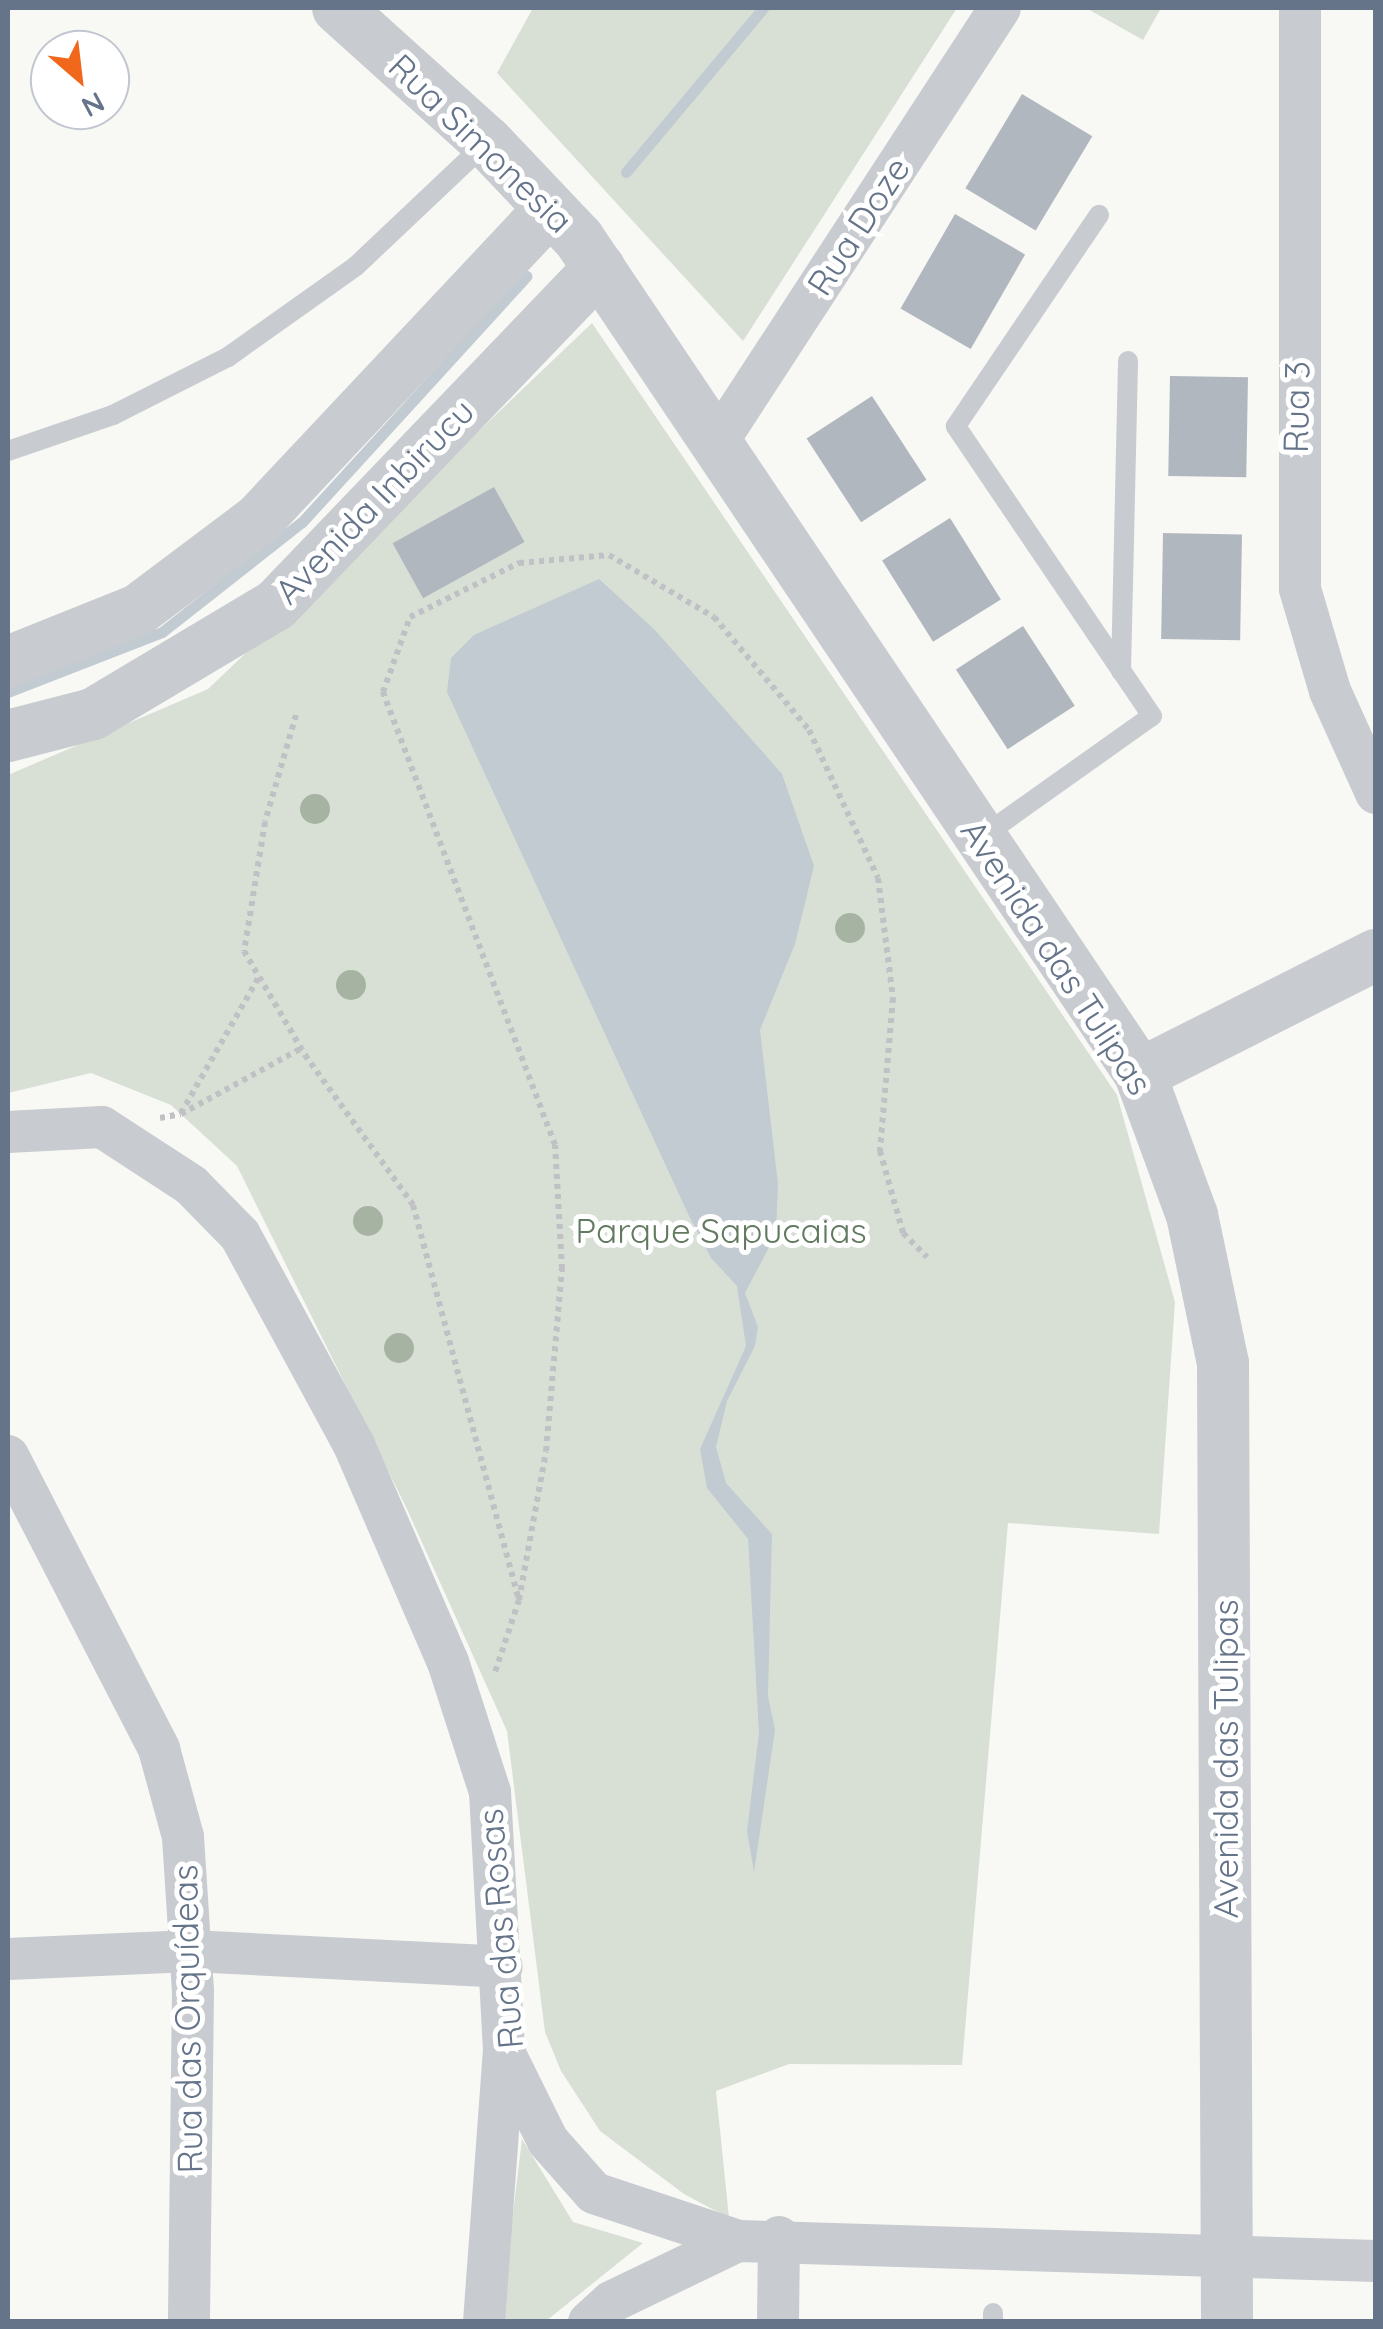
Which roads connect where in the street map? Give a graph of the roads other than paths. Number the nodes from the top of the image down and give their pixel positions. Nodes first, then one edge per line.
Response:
1 (338, 8) edge
2 (1000, 8) edge
3 (1300, 8) edge
4 (488, 142) junction
5 (1099, 215) dead end
6 (576, 239) junction
7 (1128, 361) dead end
8 (716, 444) junction
9 (8, 451) edge
10 (8, 662) edge
11 (1121, 671) junction
12 (8, 736) edge
13 (1376, 793) edge
14 (981, 838) junction
15 (1376, 955) edge
16 (1140, 1074) junction
17 (8, 1132) edge
18 (8, 1456) edge
19 (191, 1951) junction
20 (8, 1959) edge
21 (502, 1967) junction
22 (504, 2052) junction
23 (758, 2239) junction
24 (1228, 2260) junction
25 (1376, 2262) edge
26 (188, 2322) edge
27 (484, 2322) edge
28 (589, 2322) edge
29 (778, 2322) edge
30 (1227, 2322) edge

1 - 4 street, Rua Simonesia
2 - 8 street, Rua Doze
3 - 13 street, Rua 3
4 - 6 street, Rua Simonesia
4 - 9 lane
5 - 11 lane
6 - 8 street, Avenida das Tulipas
6 - 10 street, Avenida Inbirucu
6 - 12 street, Avenida Inbirucu
7 - 11 lane
8 - 14 street, Avenida das Tulipas
11 - 14 lane
14 - 16 street, Avenida das Tulipas
15 - 16 street
16 - 24 street, Avenida das Tulipas
17 - 21 street, Rua das Rosas
18 - 19 street, Rua das Orquídeas
19 - 20 street
19 - 21 street
19 - 26 street, Rua das Orquídeas
21 - 22 street, Rua das Rosas
22 - 23 street, Rua das Rosas
22 - 27 street
23 - 24 street, Rua das Rosas
23 - 28 street
23 - 29 street
24 - 25 street, Rua das Rosas
24 - 30 street, Avenida das Tulipas

